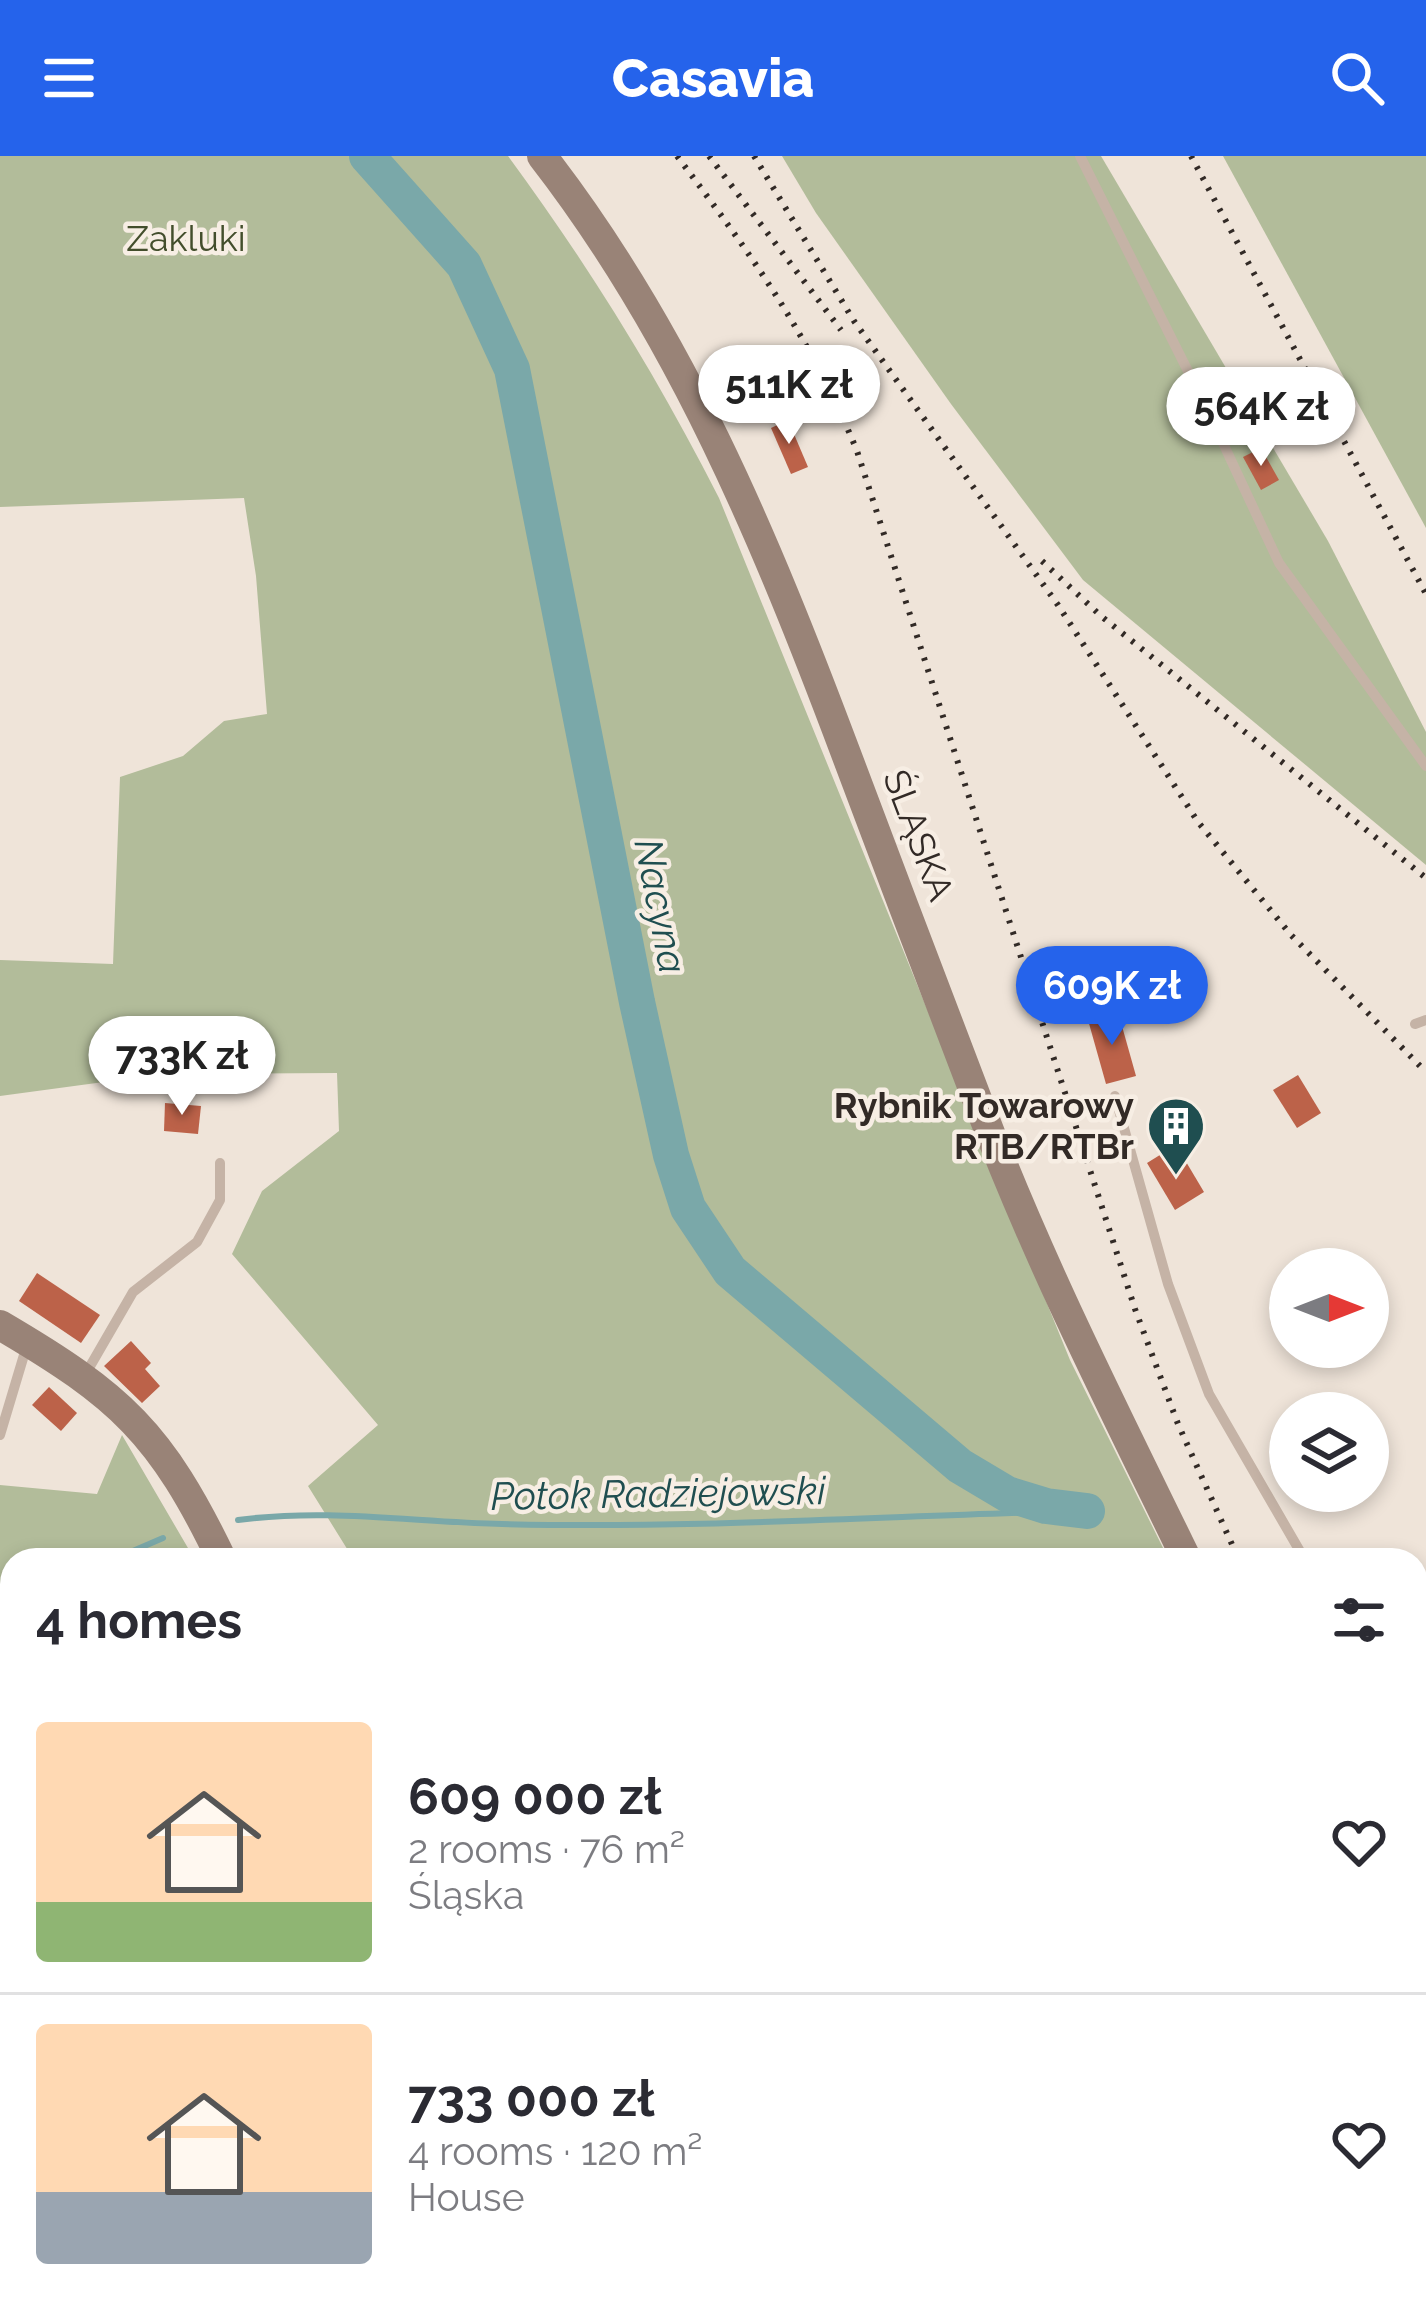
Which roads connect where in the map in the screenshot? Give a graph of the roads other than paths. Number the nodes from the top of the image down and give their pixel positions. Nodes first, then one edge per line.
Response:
1 (542, 156) edge
2 (1080, 156) edge
3 (1426, 766) edge
4 (1115, 1096) dead end
5 (220, 1163) dead end
6 (0, 1325) edge
7 (28, 1342) junction
8 (84, 1378) junction
9 (0, 1435) edge
10 (216, 1548) edge
11 (1181, 1548) edge
12 (1299, 1548) edge

1 - 11 street, ŚLĄSKA
2 - 3 lane
4 - 12 lane
5 - 8 lane
6 - 7 street
7 - 8 street
7 - 9 lane
8 - 10 street

